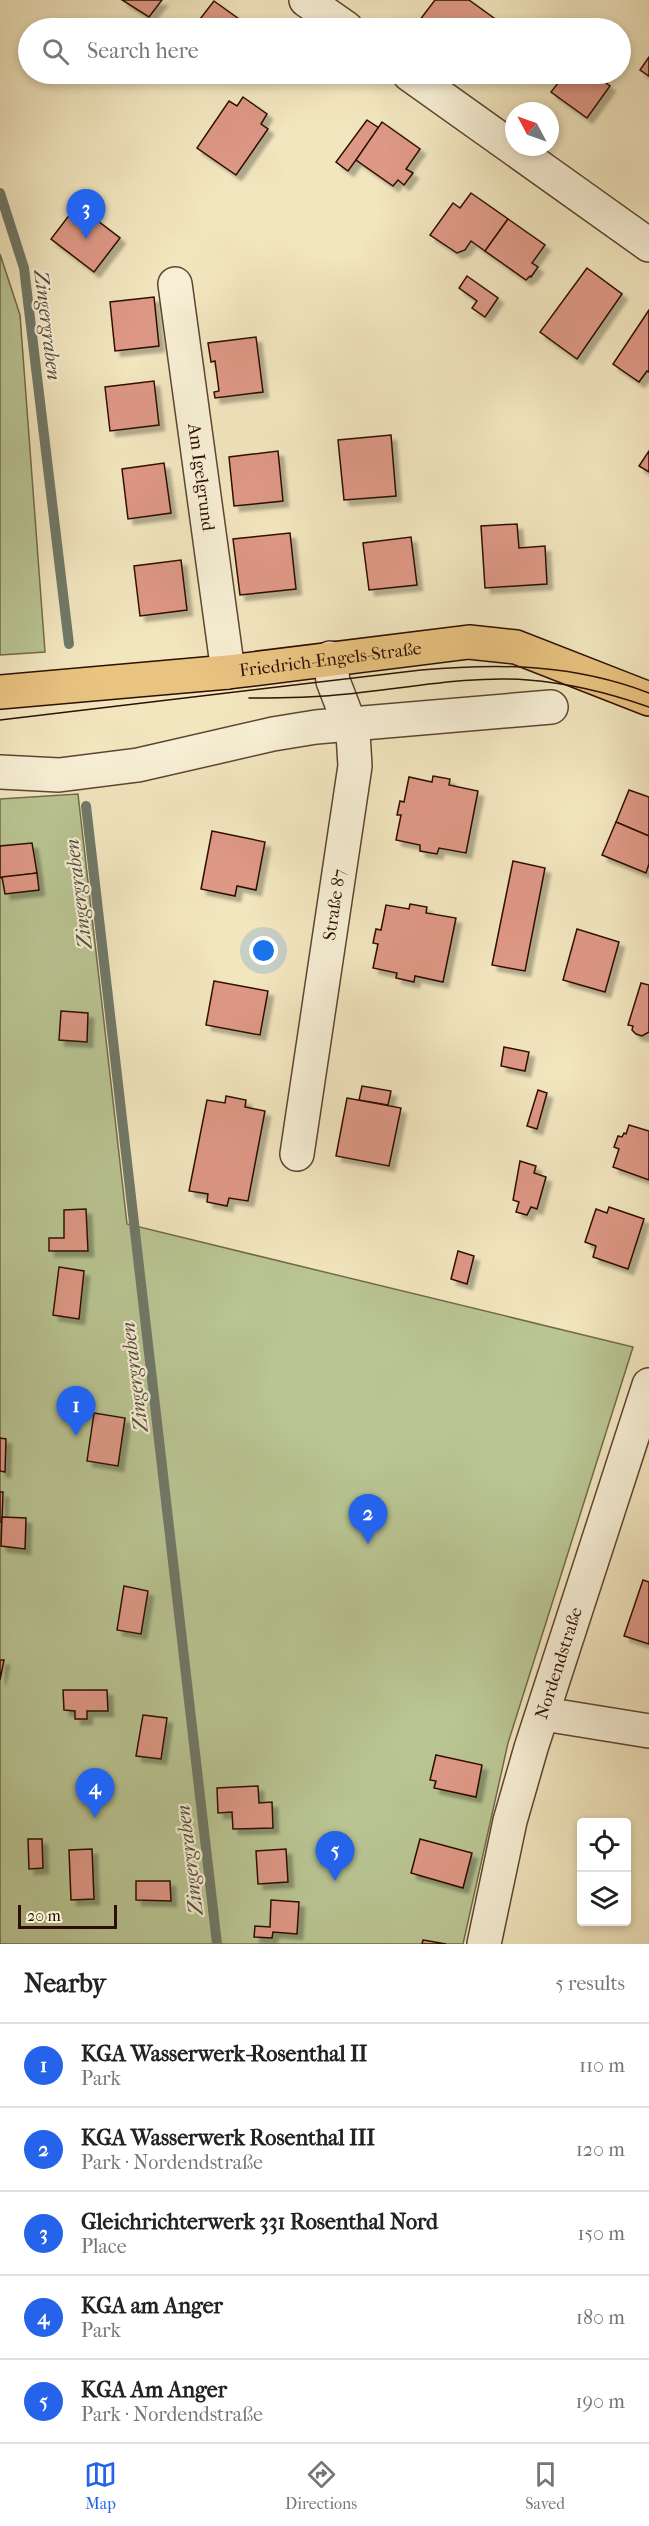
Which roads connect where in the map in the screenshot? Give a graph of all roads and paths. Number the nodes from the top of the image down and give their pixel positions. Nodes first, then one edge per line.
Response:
1 (306, 0) edge
2 (332, 18) edge
3 (423, 84) edge
4 (649, 245) edge
5 (175, 284) dead end
6 (330, 658) junction
7 (228, 672) junction
8 (0, 692) edge
9 (649, 699) edge
10 (551, 707) dead end
11 (349, 723) junction
12 (0, 772) edge
13 (297, 1154) dead end
14 (649, 1385) edge
15 (544, 1714) junction
16 (649, 1731) edge
17 (484, 1944) edge

1 - 2 street
3 - 4 street
5 - 7 street, Am Igelgrund
6 - 7 main road, Friedrich-Engels-Straße
6 - 9 main road, Friedrich-Engels-Straße
6 - 11 street, Straße 87
7 - 8 main road, Friedrich-Engels-Straße
10 - 11 street
11 - 12 street
11 - 13 street, Straße 87
14 - 15 street, Nordendstraße
15 - 16 street
15 - 17 street, Nordendstraße

